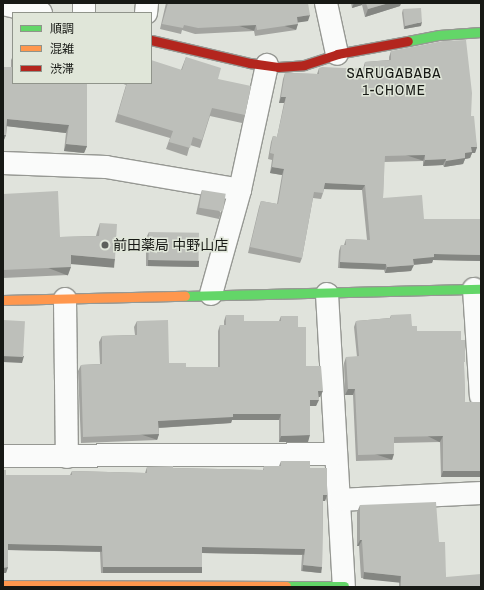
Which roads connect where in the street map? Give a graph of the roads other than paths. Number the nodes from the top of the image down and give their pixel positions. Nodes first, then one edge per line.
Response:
1 (326, 3) edge
2 (3, 4) edge
3 (38, 12) edge
4 (481, 32) edge
5 (152, 40) edge
6 (336, 54) junction
7 (267, 65) junction
8 (3, 163) edge
9 (240, 190) junction
10 (478, 289) edge
11 (211, 294) junction
12 (327, 294) junction
13 (65, 299) junction
14 (3, 300) edge
15 (481, 396) edge
16 (336, 454) junction
17 (3, 456) edge
18 (66, 457) junction
19 (481, 493) edge
20 (339, 500) junction
21 (3, 585) edge
22 (344, 586) edge

1 - 6 street
2 - 3 street
4 - 6 street
5 - 7 street
6 - 7 street
7 - 9 street
8 - 9 street
9 - 11 street
10 - 12 street
10 - 15 street
11 - 12 street
11 - 13 street
12 - 16 street
13 - 14 street
13 - 18 street
16 - 18 street
16 - 20 street
17 - 18 street
19 - 20 street
20 - 22 street
21 - 22 street

